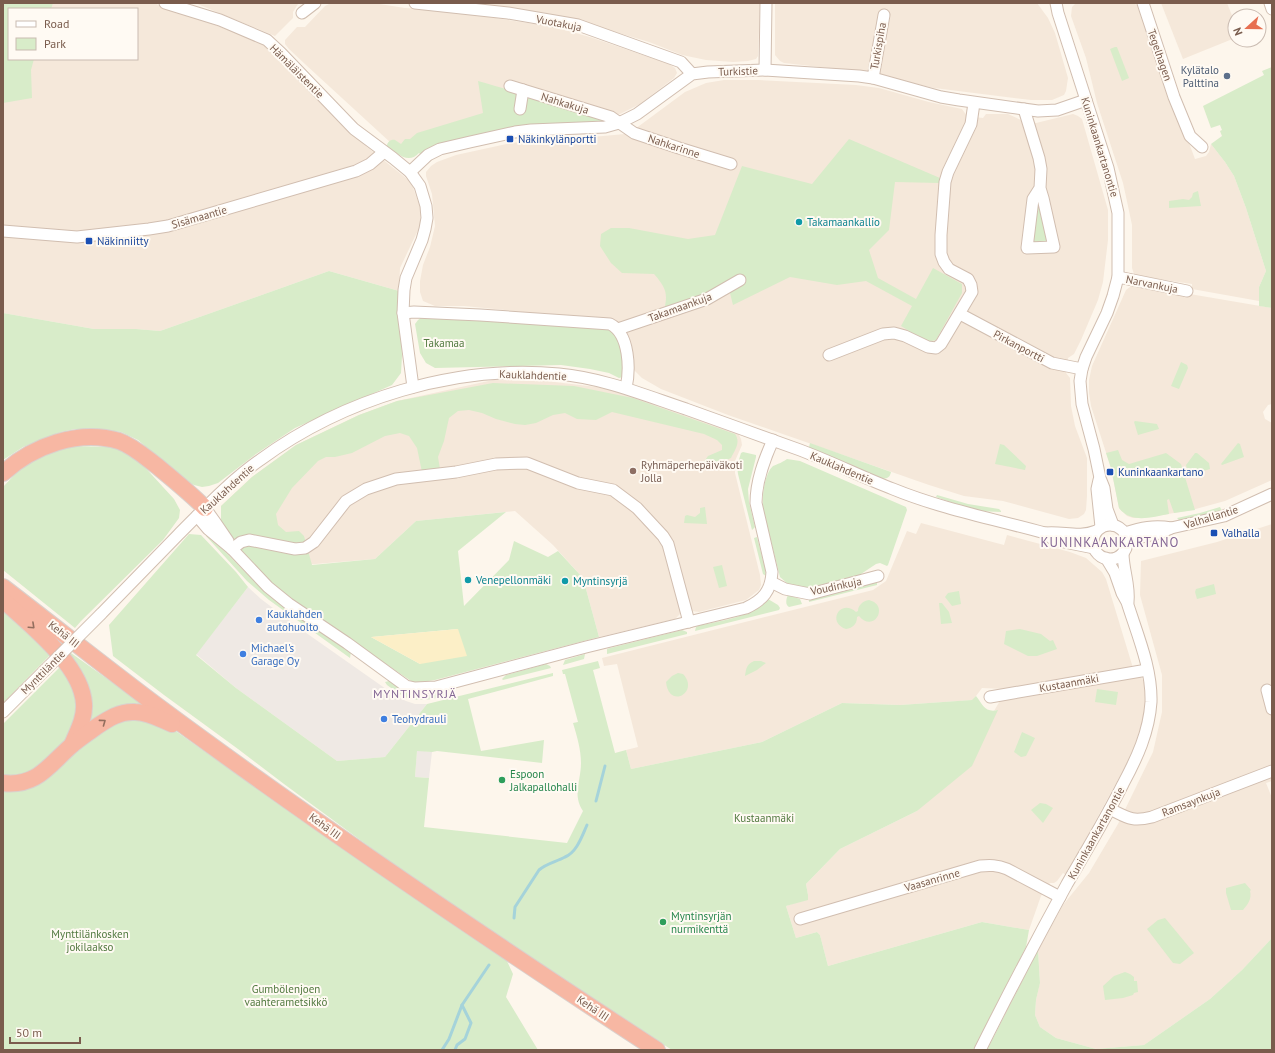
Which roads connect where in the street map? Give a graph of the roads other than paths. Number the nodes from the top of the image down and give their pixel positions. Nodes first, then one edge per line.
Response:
1 (165, 3) edge
2 (315, 3) edge
3 (415, 3) edge
4 (766, 3) edge
5 (1056, 3) edge
6 (1142, 3) edge
7 (1270, 3) edge
8 (1272, 9) edge
9 (302, 13) dead end
10 (884, 15) dead end
11 (765, 70) junction
12 (692, 74) junction
13 (872, 78) junction
14 (510, 86) dead end
15 (523, 90) junction
16 (1086, 100) junction
17 (974, 103) junction
18 (520, 109) dead end
19 (1024, 109) junction
20 (619, 123) junction
21 (1202, 148) dead end
22 (384, 152) junction
23 (731, 164) dead end
24 (410, 172) junction
25 (1040, 188) junction
26 (3, 231) edge
27 (1118, 277) junction
28 (740, 280) dead end
29 (1187, 291) dead end
30 (403, 313) junction
31 (960, 314) junction
32 (618, 329) junction
33 (829, 355) dead end
34 (1082, 369) junction
35 (413, 387) junction
36 (626, 388) junction
37 (773, 440) junction
38 (3, 473) edge
39 (1100, 478) junction
40 (1272, 494) edge
41 (201, 512) junction
42 (1113, 524) junction
43 (1099, 529) junction
44 (1045, 533) junction
45 (1125, 543) junction
46 (1094, 548) junction
47 (232, 549) junction
48 (1106, 558) junction
49 (878, 576) dead end
50 (771, 582) junction
51 (3, 587) edge
52 (3, 600) edge
53 (1128, 602) junction
54 (100, 614) joint
55 (689, 622) junction
56 (1147, 670) junction
57 (1266, 690) dead end
58 (990, 697) dead end
59 (1272, 708) edge
60 (3, 712) edge
61 (193, 731) junction
62 (72, 745) junction
63 (1272, 771) edge
64 (3, 783) edge
65 (1110, 809) junction
66 (1060, 897) junction
67 (800, 919) dead end
68 (657, 1050) edge
69 (980, 1050) edge

1 - 22 street, Hämäläistentie
2 - 9 street
3 - 12 street, Vuotakuja
4 - 11 street
5 - 16 street, Kuninkaankartanontie
6 - 21 street, Tegelhagen
7 - 8 street
10 - 13 street, Turkispiha
11 - 12 street, Turkistie
11 - 13 street, Turkistie
12 - 20 street, Turkistie
13 - 17 street, Turkistie
14 - 15 street, Nahkakuja
15 - 18 street
15 - 20 street, Nahkakuja
16 - 19 street, Turkistie
16 - 27 street, Kuninkaankartanontie
17 - 19 street, Turkistie
17 - 31 street
19 - 25 street
20 - 23 street, Nahkarinne
20 - 24 street, Turkistie
22 - 24 street, Hämäläistentie
22 - 26 street, Sisämaantie
24 - 30 street
25 - 25 street
27 - 29 street, Narvankuja
27 - 34 street, Kuninkaankartanontie
28 - 32 street, Takamaankuja
30 - 32 street
30 - 35 street
31 - 33 street
31 - 34 street, Pirkanportti
32 - 36 street
34 - 39 street, Kuninkaankartanontie
35 - 36 street, Kauklahdentie
35 - 41 street, Kauklahdentie
36 - 37 street, Kauklahdentie
37 - 44 street, Kauklahdentie
37 - 50 street
38 - 41 highway
39 - 42 street, Kuninkaankartanontie
39 - 43 street, Kuninkaankartanontie
40 - 45 street, Valhallantie
41 - 47 street
41 - 54 street, Kauklahdentie
42 - 43 street
42 - 45 street
43 - 44 street, Kauklahdentie
43 - 46 street
44 - 46 street, Kauklahdentie
45 - 48 street
45 - 53 street, Kuninkaankartanontie
46 - 48 street
47 - 55 street
47 - 55 street
48 - 53 street, Kuninkaankartanontie
49 - 50 street, Voudinkuja
50 - 55 street
51 - 61 highway, Kehä III
52 -> 62 highway
53 - 56 street, Kuninkaankartanontie
54 - 60 street, Mynttiläntie, bridge
56 - 58 street, Kustaanmäki
56 - 65 street, Kuninkaankartanontie
57 - 59 street
62 -> 61 highway
61 - 68 highway, Kehä III
62 - 64 highway
63 - 65 street, Ramsaynkuja
65 - 66 street, Kuninkaankartanontie
66 - 67 street, Vaasanrinne
66 - 69 street, Kuninkaankartanontie

